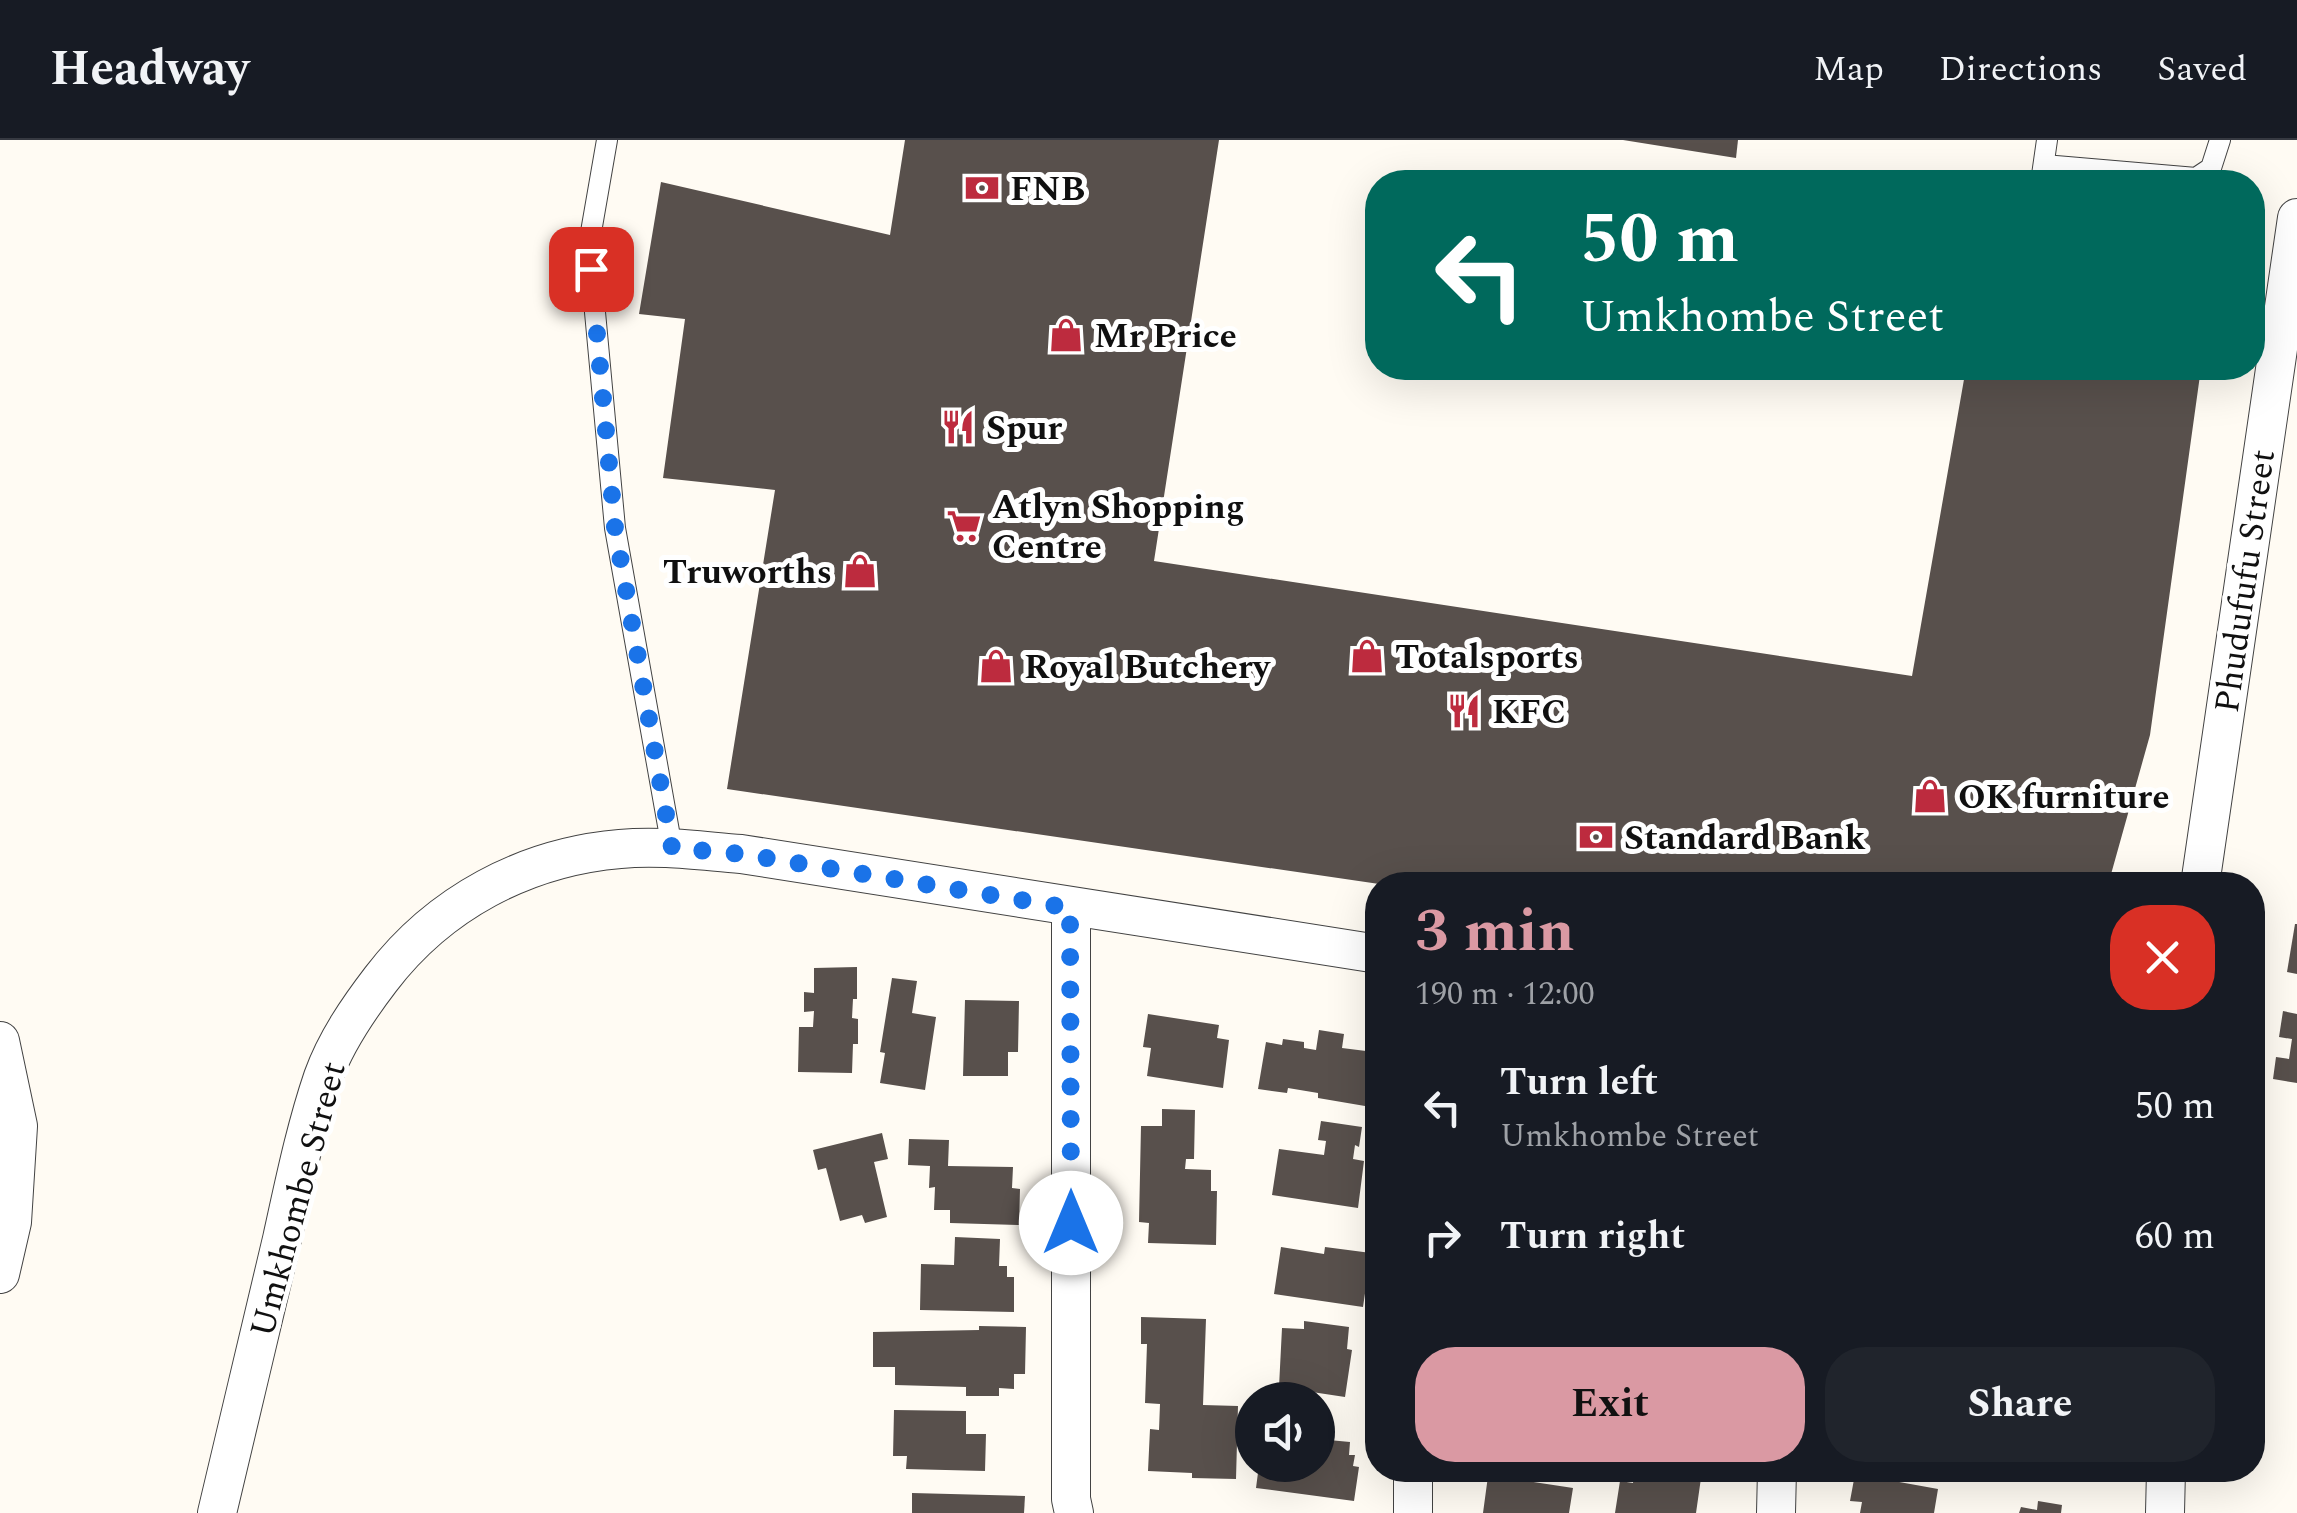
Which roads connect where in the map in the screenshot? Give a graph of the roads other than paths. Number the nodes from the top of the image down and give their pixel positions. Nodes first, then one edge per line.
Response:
1 (607, 140) edge
2 (2047, 140) edge
3 (2220, 140) edge
4 (2043, 170) edge
5 (2208, 170) edge
6 (2297, 218) edge
7 (672, 848) junction
8 (2202, 872) edge
9 (1070, 908) junction
10 (1365, 952) edge
11 (0, 1041) edge
12 (0, 1274) edge
13 (1413, 1482) edge
14 (1777, 1482) edge
15 (2166, 1482) edge
16 (217, 1513) edge
17 (1074, 1513) edge
18 (1413, 1513) edge
19 (1776, 1513) edge
20 (2165, 1513) edge

1 - 7 lane
2 - 4 lane
3 - 5 lane
6 - 8 street, Phudufufu Street
7 - 9 street, Umkhombe Street
7 - 16 street, Umkhombe Street
9 - 10 street, Umkhombe Street
9 - 17 street
11 - 12 street
13 - 18 street
14 - 19 street
15 - 20 street

